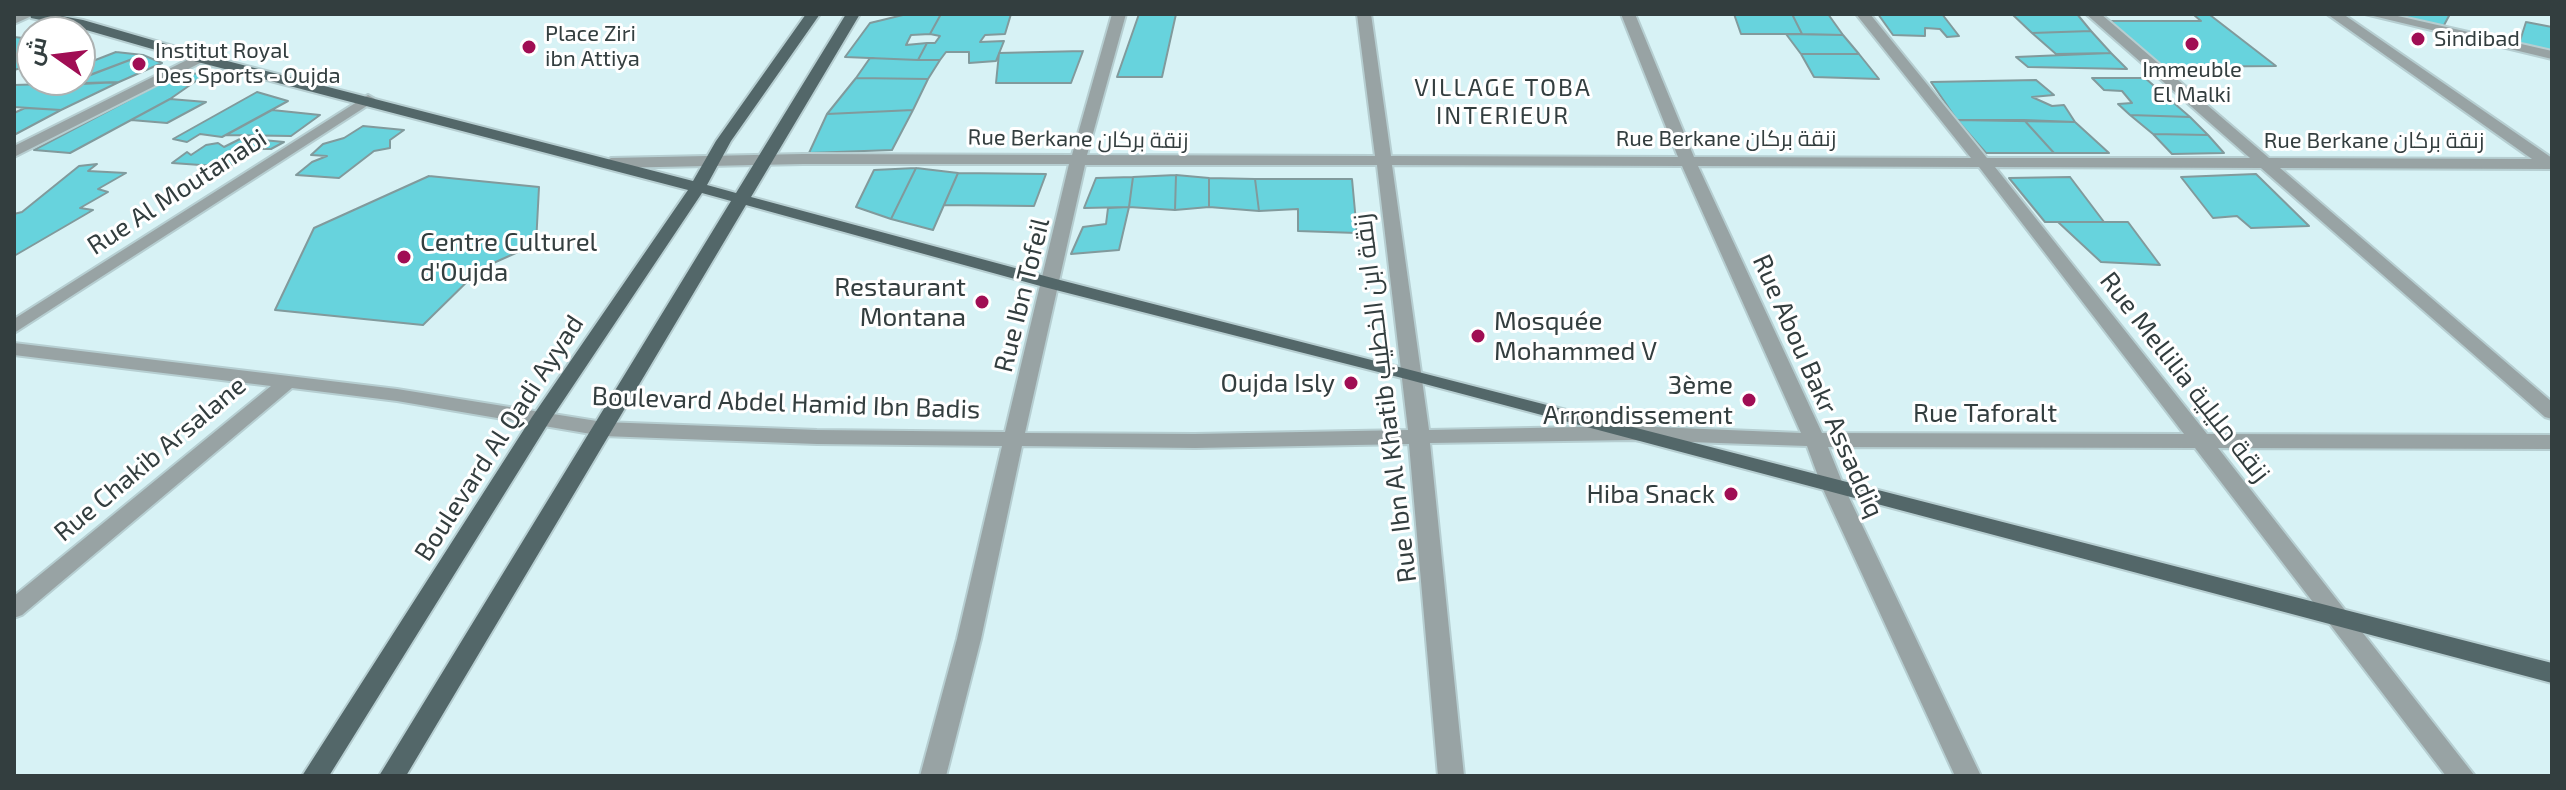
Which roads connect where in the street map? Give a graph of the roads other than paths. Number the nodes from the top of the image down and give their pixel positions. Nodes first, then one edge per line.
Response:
1 (813, 14) edge
2 (853, 14) edge
3 (1119, 14) edge
4 (1364, 14) edge
5 (1628, 14) edge
6 (1863, 14) edge
7 (2093, 14) edge
8 (2334, 14) edge
9 (2372, 14) edge
10 (23, 15) edge
11 (50, 16) edge
12 (96, 23) edge
13 (2552, 55) edge
14 (199, 58) junction
15 (368, 99) junction
16 (14, 152) edge
17 (1078, 160) junction
18 (1687, 160) junction
19 (764, 161) junction
20 (1981, 161) junction
21 (714, 162) junction
22 (611, 163) junction
23 (1383, 163) junction
24 (2265, 163) junction
25 (2551, 165) edge
26 (696, 187) junction
27 (740, 199) junction
28 (1050, 283) junction
29 (14, 327) edge
30 (14, 349) edge
31 (1413, 375) junction
32 (285, 384) junction
33 (2552, 413) edge
34 (542, 417) junction
35 (603, 429) junction
36 (1631, 433) junction
37 (1014, 437) junction
38 (1418, 437) junction
39 (1815, 440) junction
40 (2202, 442) junction
41 (2552, 442) edge
42 (1833, 487) junction
43 (14, 609) edge
44 (2339, 616) junction
45 (2552, 673) edge
46 (315, 776) edge
47 (392, 776) edge
48 (933, 776) edge
49 (1451, 776) edge
50 (1968, 776) edge
51 (2462, 776) edge

1 - 21 main road, Boulevard Al Qadi Ayyad
2 - 19 main road
3 - 17 street, Rue Ibn Tofeil
4 - 23 street, Rue Ibn Al Khatib زنقة ابن الخطيب
5 - 18 street, Rue Abou Bakr Assaddiq
6 - 20 street, Rue Mellilia زنقة مليلية
7 - 24 street
8 - 25 street
9 - 13 street
10 - 11 main road
12 - 14 main road
14 - 15 main road
14 - 16 street
15 - 22 main road
15 - 29 street, Rue Al Moutanabi
17 - 19 street, Rue Berkane زنقة بركان
17 - 23 street, Rue Berkane زنقة بركان
17 - 28 street, Rue Ibn Tofeil
18 - 20 street, Rue Berkane زنقة بركان
18 - 23 street, Rue Berkane زنقة بركان
18 - 39 street, Rue Abou Bakr Assaddiq
19 - 21 street, Rue Berkane زنقة بركان
19 - 27 main road
20 - 24 street, Rue Berkane زنقة بركان
20 - 40 street, Rue Mellilia زنقة مليلية
21 - 22 street, Rue Berkane زنقة بركان
21 - 26 main road, Boulevard Al Qadi Ayyad
22 - 26 main road
23 - 31 street, Rue Ibn Al Khatib زنقة ابن الخطيب
24 - 25 street, Rue Berkane زنقة بركان
24 - 33 street
26 - 27 main road
26 - 34 main road, Boulevard Al Qadi Ayyad
27 - 28 main road
27 - 35 main road
28 - 31 main road
28 - 37 street, Rue Ibn Tofeil
30 - 32 street, Boulevard Abdel Hamid Ibn Badis
31 - 36 main road
31 - 38 street, Rue Ibn Al Khatib زنقة ابن الخطيب
32 - 34 street, Boulevard Abdel Hamid Ibn Badis
32 - 43 street, Rue Chakib Arsalane
34 - 35 street, Boulevard Abdel Hamid Ibn Badis
34 - 46 main road, Boulevard Al Qadi Ayyad
35 - 37 street, Boulevard Abdel Hamid Ibn Badis
35 - 47 main road
36 - 38 street, Rue Taforalt
36 - 39 street, Rue Taforalt
36 - 42 main road
37 - 38 street, Boulevard Abdel Hamid Ibn Badis
37 - 48 street, Rue Ibn Tofeil
38 - 49 street, Rue Ibn Al Khatib زنقة ابن الخطيب
39 - 40 street, Rue Taforalt
39 - 42 street, Rue Abou Bakr Assaddiq
40 - 41 street, Rue Taforalt
40 - 44 street, Rue Mellilia زنقة مليلية
42 - 44 main road
42 - 50 street, Rue Abou Bakr Assaddiq
44 - 45 main road
44 - 51 street, Rue Mellilia زنقة مليلية

